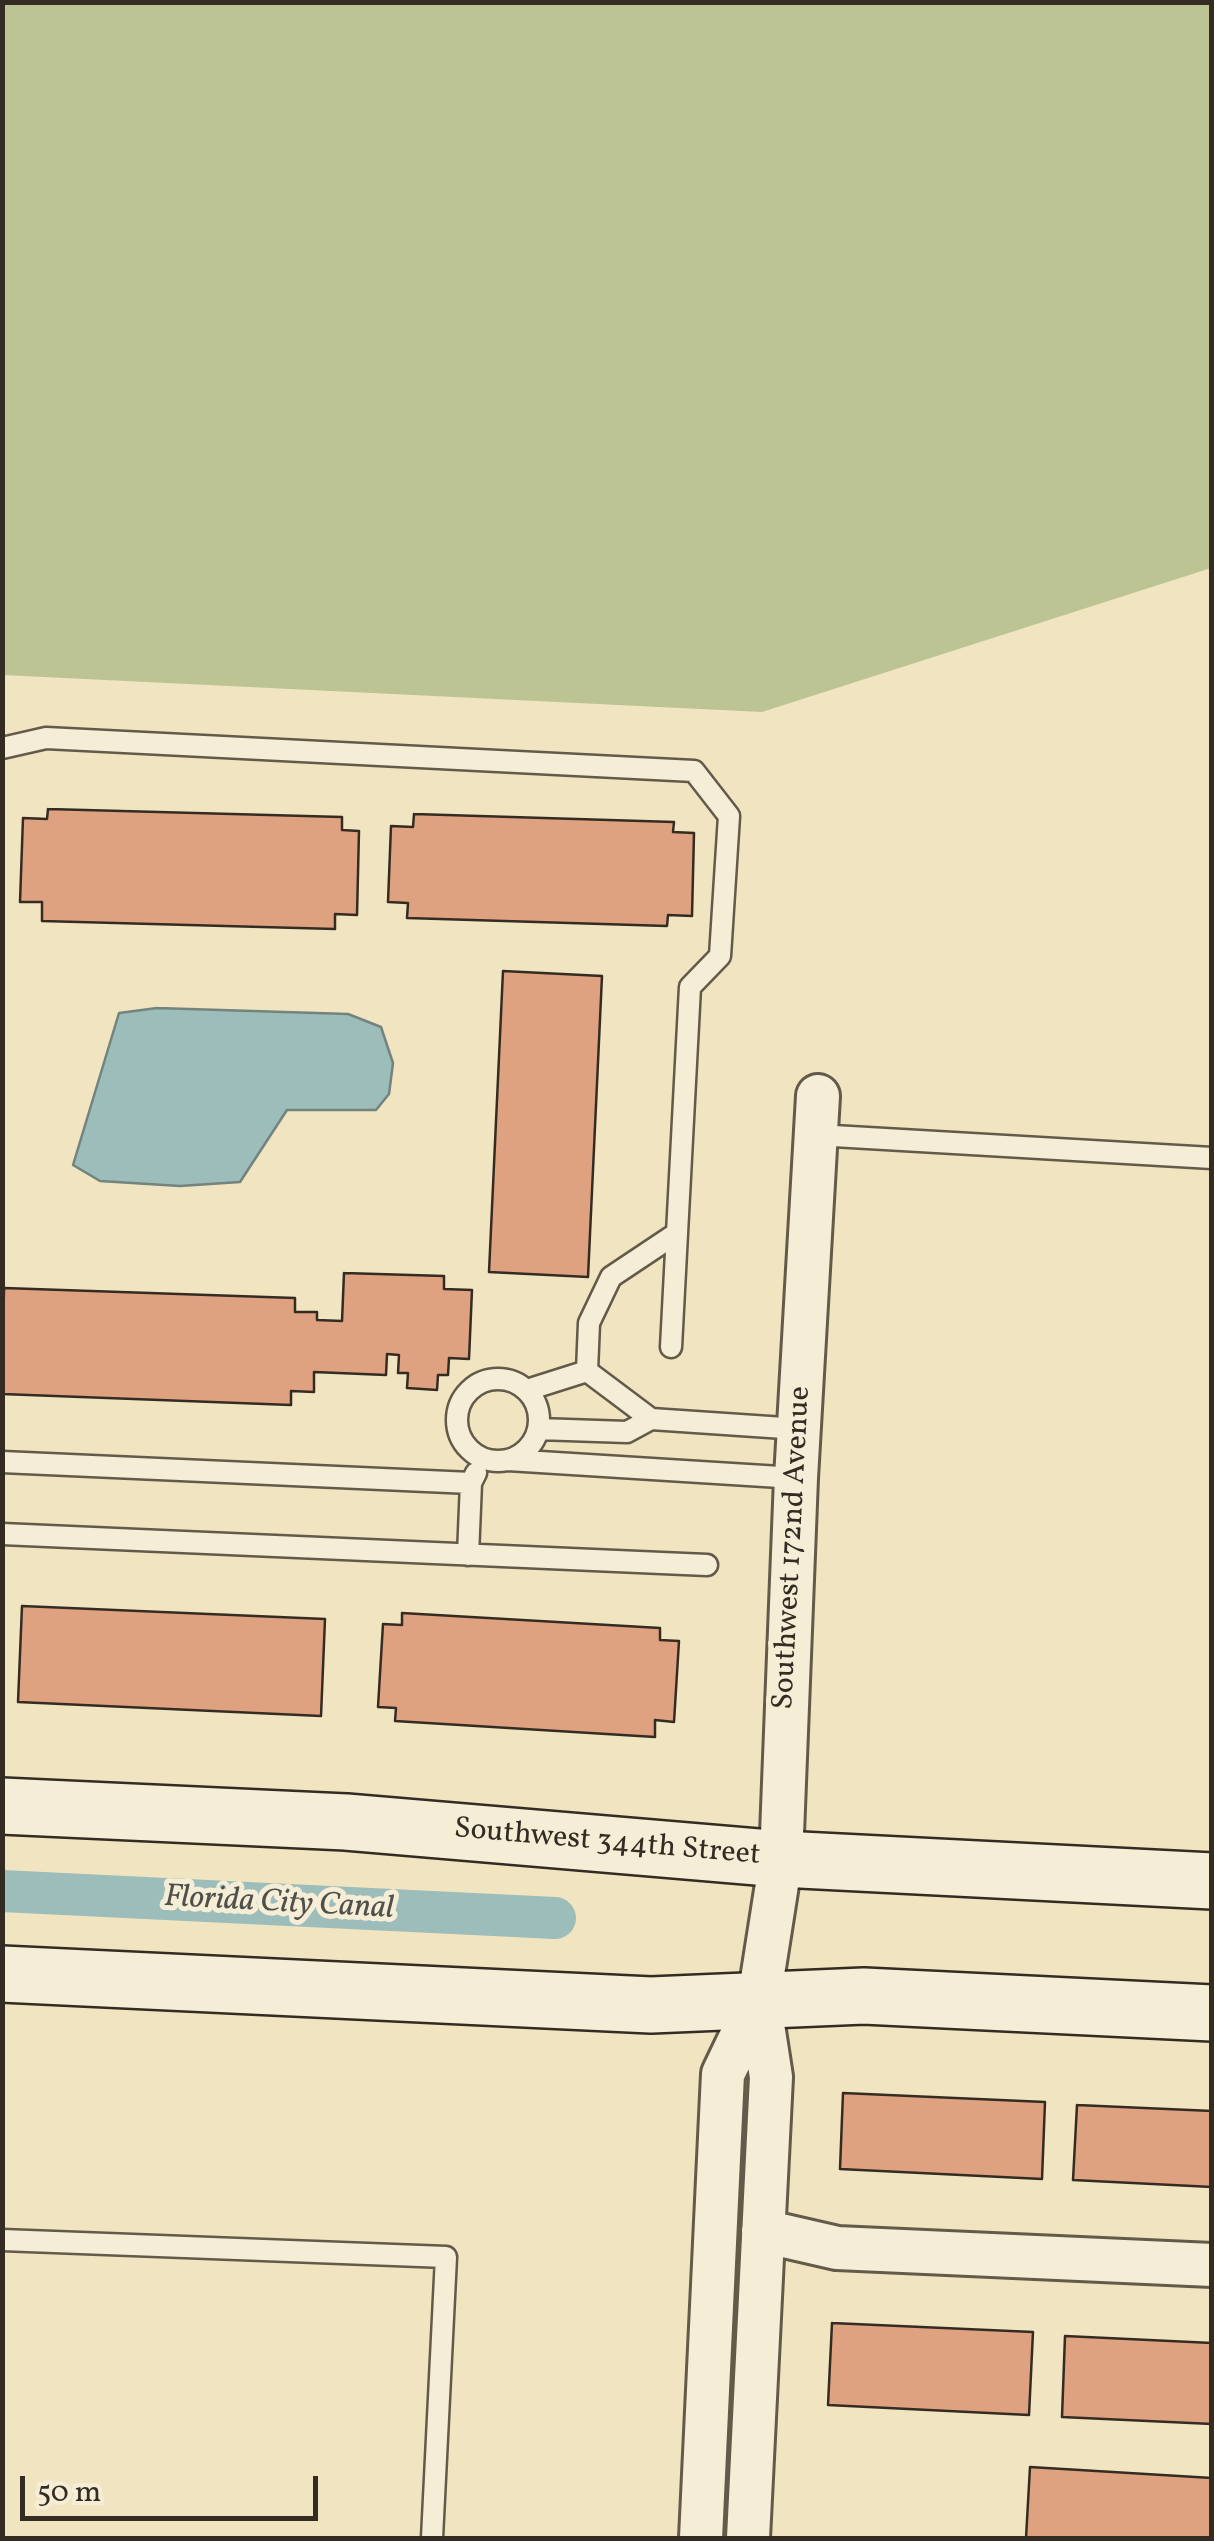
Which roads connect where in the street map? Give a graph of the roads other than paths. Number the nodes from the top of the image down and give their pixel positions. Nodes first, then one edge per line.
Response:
1 (2, 748) edge
2 (817, 1115) joint
3 (1212, 1158) edge
4 (678, 1233) junction
5 (672, 1347) dead end
6 (586, 1371) junction
7 (527, 1390) junction
8 (652, 1419) junction
9 (538, 1429) junction
10 (799, 1430) junction
11 (621, 1432) junction
12 (482, 1458) junction
13 (508, 1460) junction
14 (2, 1462) edge
15 (620, 1467) junction
16 (796, 1478) junction
17 (471, 1482) junction
18 (2, 1534) edge
19 (468, 1555) junction
20 (707, 1565) dead end
21 (2, 1806) edge
22 (780, 1859) junction
23 (1212, 1881) edge
24 (2, 1974) edge
25 (759, 1999) junction
26 (1212, 2013) edge
27 (764, 2231) junction
28 (2, 2240) edge
29 (1212, 2265) edge
30 (432, 2538) edge
31 (701, 2538) edge
32 (748, 2538) edge

1 - 4 lane
2 - 3 lane
2 - 10 street, Southwest 172nd Avenue
4 - 5 lane
4 - 6 lane
6 - 7 lane
6 - 8 lane
7 - 9 lane
7 - 12 lane
8 - 10 lane
8 - 11 lane
9 - 11 lane
9 - 13 lane
10 - 16 street, Southwest 172nd Avenue
11 - 15 lane
12 - 13 lane
12 - 17 lane
13 - 15 lane
14 - 17 lane
15 - 16 lane
16 - 22 street, Southwest 172nd Avenue
17 - 19 lane
18 - 19 lane
19 - 20 lane
21 - 22 main road, Southwest 344th Street
22 - 23 main road, Southwest 344th Street
22 - 25 street, Southwest 172nd Avenue
24 - 25 main road
25 - 26 main road
25 - 27 street, Southwest 172nd Avenue
25 - 31 street, Southwest 172nd Avenue
27 - 29 street
27 - 32 street, Southwest 172nd Avenue
28 - 30 lane

